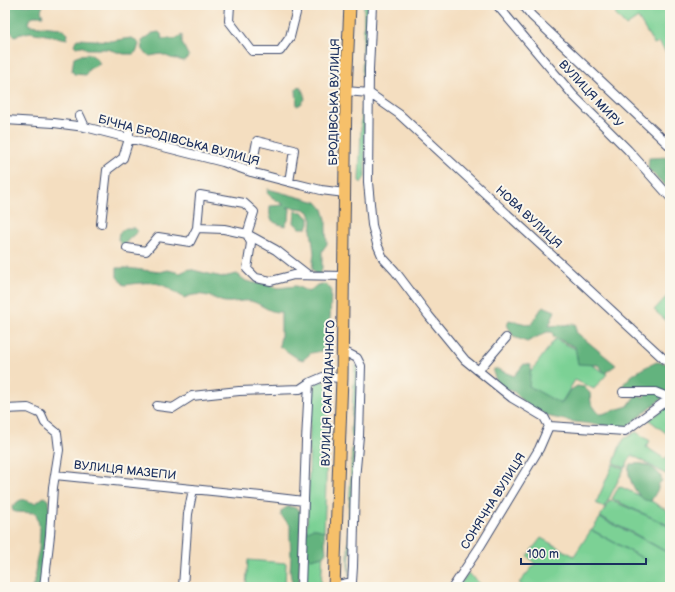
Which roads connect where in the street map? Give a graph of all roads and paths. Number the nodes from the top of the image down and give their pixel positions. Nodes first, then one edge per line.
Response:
1 (230, 5) edge
2 (296, 5) edge
3 (350, 5) edge
4 (372, 5) edge
5 (497, 5) edge
6 (523, 5) edge
7 (346, 92) junction
8 (369, 92) junction
9 (80, 116) dead end
10 (5, 120) edge
11 (85, 127) junction
12 (129, 130) dead end
13 (129, 139) junction
14 (670, 146) edge
15 (251, 172) junction
16 (289, 182) junction
17 (345, 197) junction
18 (670, 197) edge
19 (101, 224) dead end
20 (197, 228) junction
21 (247, 234) junction
22 (127, 248) dead end
23 (308, 275) junction
24 (343, 276) junction
25 (506, 338) dead end
26 (343, 351) junction
27 (670, 361) edge
28 (479, 371) junction
29 (342, 378) junction
30 (309, 383) junction
31 (623, 392) dead end
32 (670, 398) edge
33 (157, 406) dead end
34 (5, 409) edge
35 (549, 426) junction
36 (55, 475) junction
37 (193, 489) junction
38 (304, 501) junction
39 (352, 585) edge
40 (44, 587) edge
41 (183, 587) edge
42 (301, 587) edge
43 (334, 587) edge
44 (453, 587) edge

1 - 2 street
3 - 7 main road, БРОДІВСЬКА ВУЛИЦЯ
4 - 8 street
5 - 18 street, ВУЛИЦЯ МИРУ
6 - 14 street, ВУЛИЦЯ МИРУ
7 - 8 street
7 - 17 main road, БРОДІВСЬКА ВУЛИЦЯ
8 - 27 street, НОВА ВУЛИЦЯ
8 - 28 street
9 - 11 street
10 - 11 street, БІЧНА БРОДІВСЬКА ВУЛИЦЯ
11 - 13 street, БІЧНА БРОДІВСЬКА ВУЛИЦЯ
12 - 13 street
13 - 15 street, БІЧНА БРОДІВСЬКА ВУЛИЦЯ
13 - 19 street
15 - 16 street, БІЧНА БРОДІВСЬКА ВУЛИЦЯ
15 - 16 street
16 - 17 street, БІЧНА БРОДІВСЬКА ВУЛИЦЯ
17 - 24 main road, ВУЛИЦЯ САГАЙДАЧНОГО
20 - 21 street
20 - 21 street
20 - 22 street
21 - 23 street
21 - 23 street
23 - 24 street
24 - 26 main road, ВУЛИЦЯ САГАЙДАЧНОГО
25 - 28 street
26 - 29 main road, ВУЛИЦЯ САГАЙДАЧНОГО
26 - 39 street
28 - 35 street
29 - 30 street
29 - 43 main road, ВУЛИЦЯ САГАЙДАЧНОГО
30 - 33 street
30 - 38 street
31 - 32 street
32 - 35 street
34 - 36 street
35 - 44 street, СОНЯЧНА ВУЛИЦЯ
36 - 37 street, ВУЛИЦЯ МАЗЕПИ
36 - 40 street
37 - 38 street, ВУЛИЦЯ МАЗЕПИ
37 - 41 street
38 - 42 street
39 - 43 street

